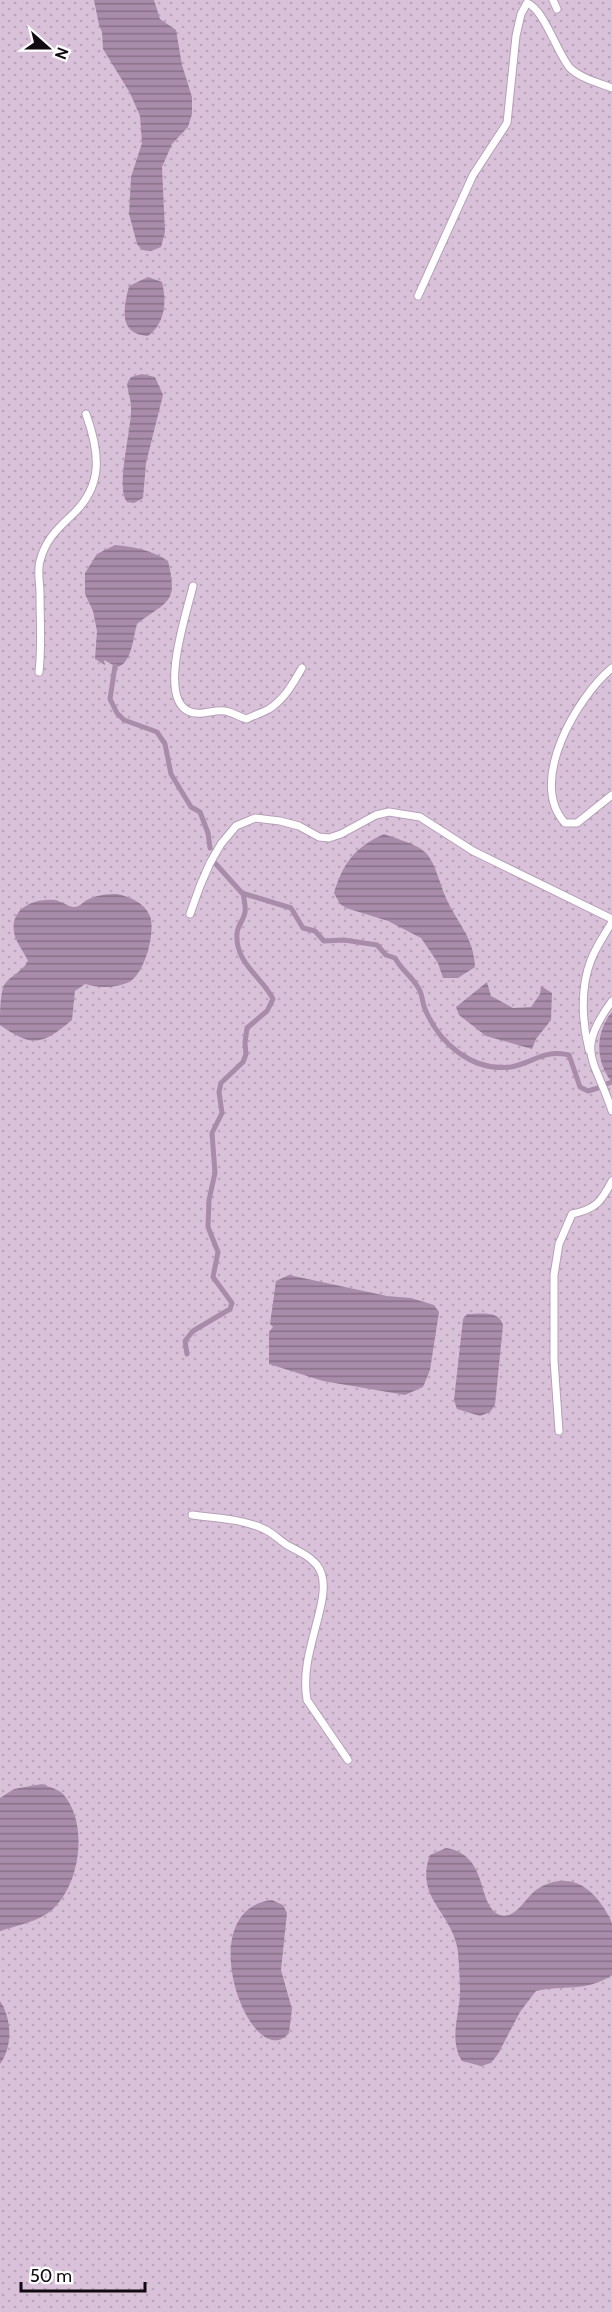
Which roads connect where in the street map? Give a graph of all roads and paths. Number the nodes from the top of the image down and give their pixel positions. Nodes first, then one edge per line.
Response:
1 (554, 0) edge
2 (557, 9) dead end
3 (612, 88) edge
4 (418, 296) dead end
5 (86, 414) dead end
6 (193, 586) dead end
7 (302, 668) dead end
8 (612, 668) edge
9 (39, 672) dead end
10 (612, 795) edge
11 (190, 914) dead end
12 (612, 920) edge
13 (612, 1001) edge
14 (589, 1050) junction
15 (612, 1111) edge
16 (612, 1181) edge
17 (559, 1431) dead end
18 (192, 1515) dead end
19 (348, 1760) dead end

1 - 2 lane
3 - 4 lane
5 - 9 lane
6 - 7 lane
8 - 10 lane
11 - 12 lane
12 - 14 lane
13 - 14 lane
14 - 15 lane
16 - 17 lane
18 - 19 lane

